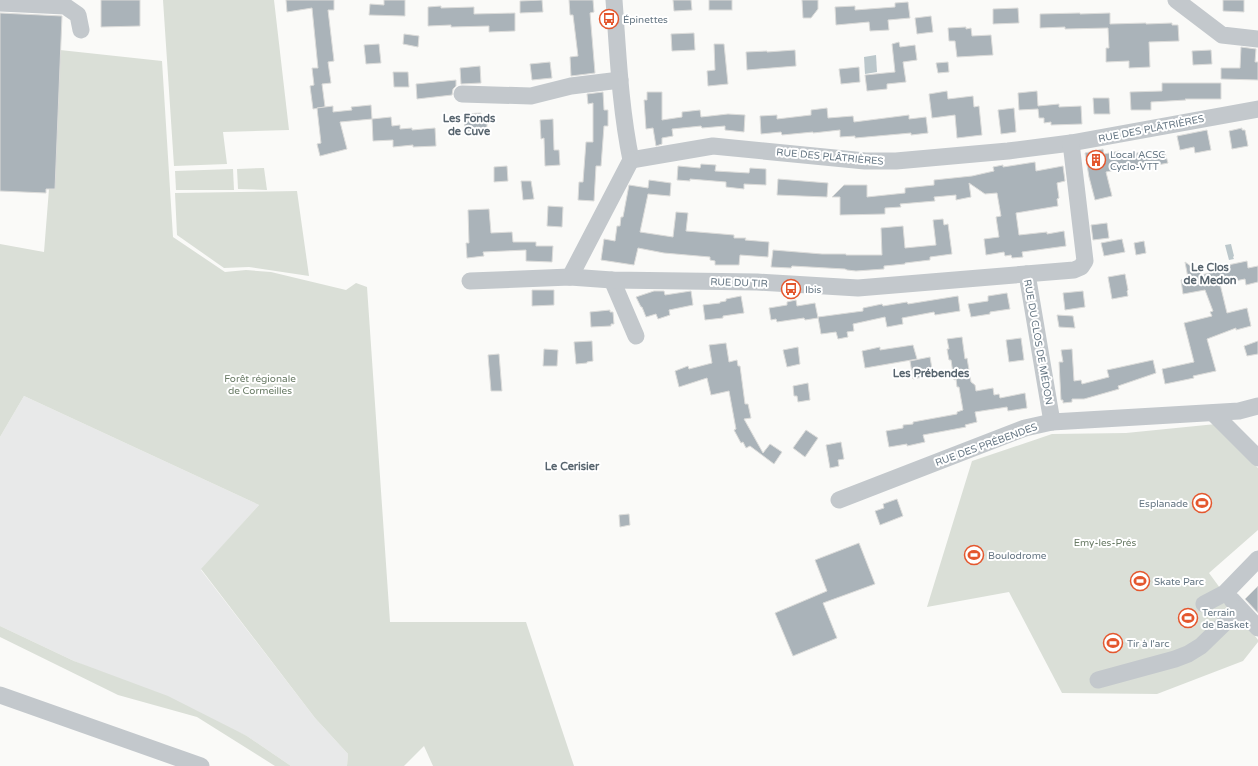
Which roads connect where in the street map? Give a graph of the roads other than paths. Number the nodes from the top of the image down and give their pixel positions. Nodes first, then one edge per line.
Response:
1 (614, 0) edge
2 (1176, 0) edge
3 (0, 3) edge
4 (82, 30) dead end
5 (1258, 39) edge
6 (620, 80) junction
7 (462, 94) dead end
8 (1258, 108) edge
9 (1071, 143) junction
10 (631, 160) junction
11 (1027, 274) junction
12 (570, 277) junction
13 (612, 280) junction
14 (470, 281) dead end
15 (636, 336) dead end
16 (1258, 406) edge
17 (1213, 413) junction
18 (1052, 422) junction
19 (1258, 458) edge
20 (838, 500) dead end
21 (1258, 559) edge
22 (1225, 593) junction
23 (1204, 604) dead end
24 (1240, 608) junction
25 (1258, 628) edge
26 (1098, 680) dead end
27 (0, 695) edge
28 (201, 766) edge

1 - 6 street
2 - 5 street
3 - 4 street
6 - 7 street
6 - 10 street
8 - 9 street, RUE DES PLÂTRIÈRES
9 - 10 street, RUE DES PLÂTRIÈRES
9 - 11 street, RUE DU CLOS DE MÉDON
10 - 12 street
11 - 13 street, RUE DU TIR
11 - 18 street, RUE DU CLOS DE MÉDON
12 - 13 street, RUE DU TIR
12 - 14 street
13 - 15 street
16 - 17 street, RUE DES PRÉBENDES
17 - 18 street, RUE DES PRÉBENDES
17 - 19 street
18 - 20 street, RUE DES PRÉBENDES
21 - 22 street
22 - 23 street
22 - 24 street
24 - 25 street
24 - 26 street
27 - 28 street

